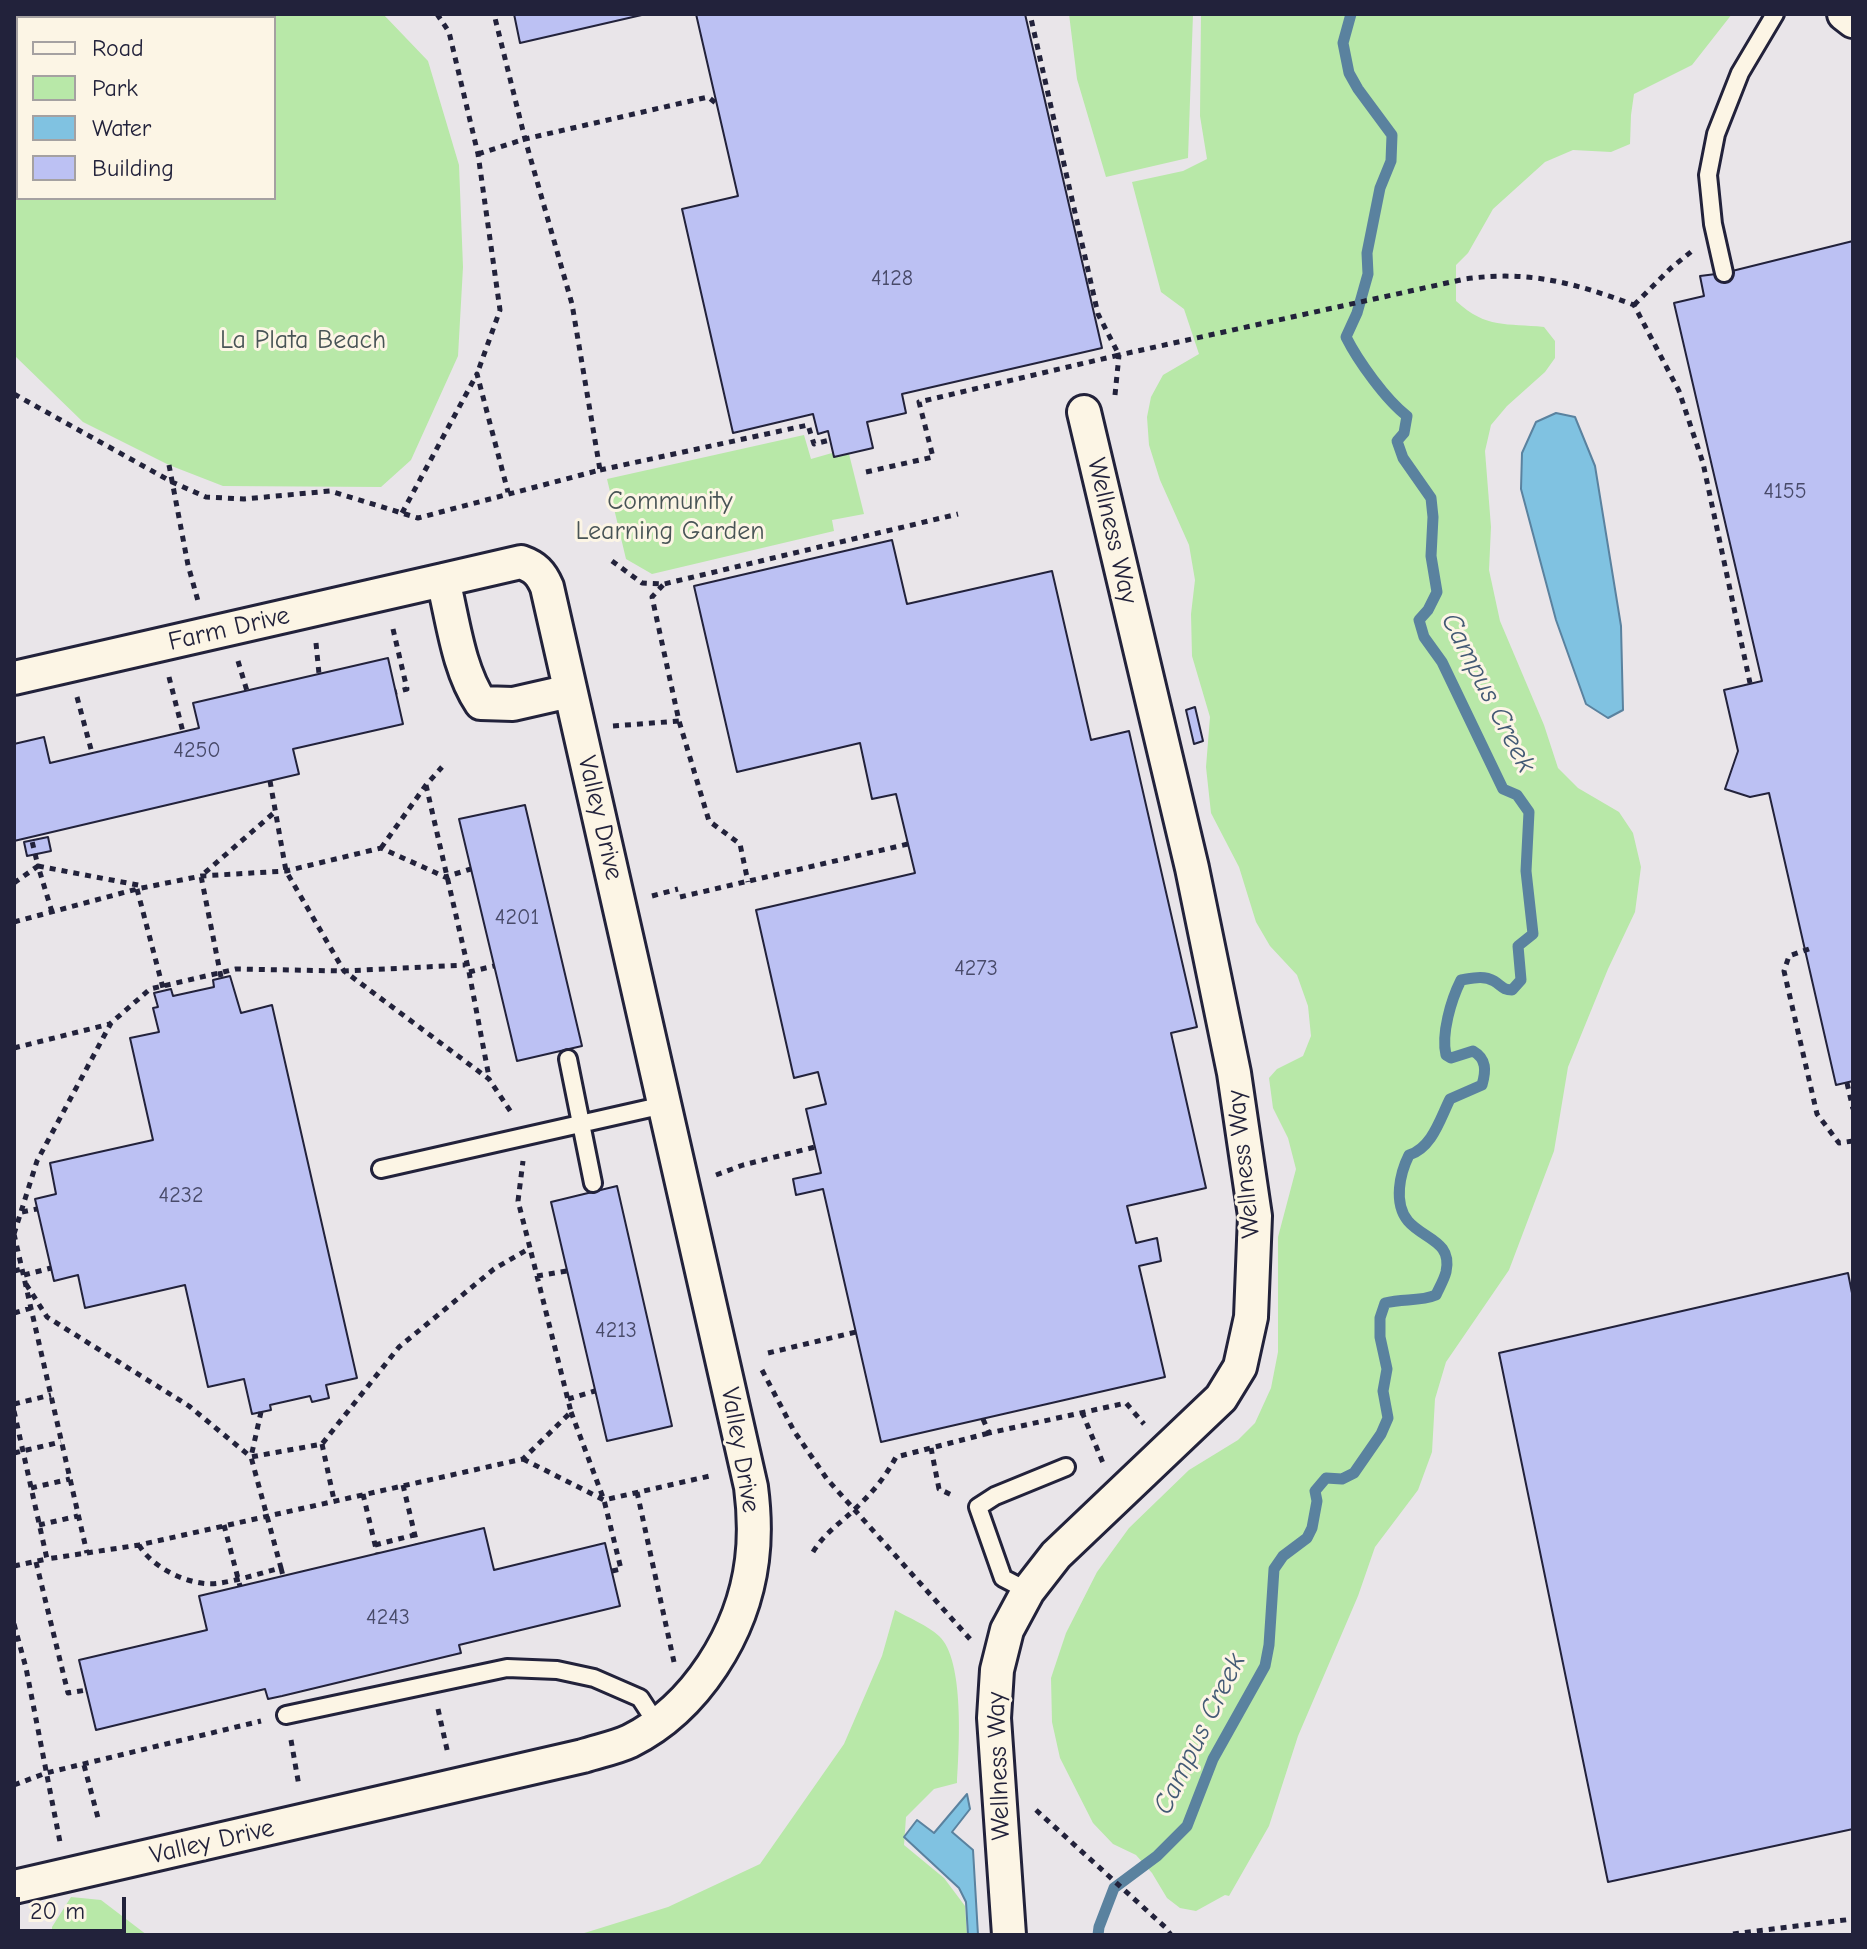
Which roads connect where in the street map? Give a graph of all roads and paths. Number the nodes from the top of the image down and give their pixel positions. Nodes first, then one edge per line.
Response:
1 (437, 14) edge
2 (494, 14) edge
3 (1030, 14) edge
4 (1775, 14) edge
5 (1844, 14) edge
6 (1853, 21) edge
7 (717, 104) dead end
8 (525, 139) junction
9 (478, 154) junction
10 (1720, 245) junction
11 (1724, 273) dead end
12 (1634, 305) junction
13 (1119, 355) junction
14 (477, 374) junction
15 (14, 394) edge
16 (1084, 412) joint
17 (830, 440) dead end
18 (169, 465) dead end
19 (600, 470) junction
20 (866, 472) dead end
21 (172, 482) junction
22 (508, 492) junction
23 (402, 513) junction
24 (958, 514) dead end
25 (612, 561) dead end
26 (188, 565) dead end
27 (443, 580) junction
28 (664, 584) junction
29 (393, 629) dead end
30 (315, 640) dead end
31 (164, 644) junction
32 (239, 661) dead end
33 (69, 665) junction
34 (319, 674) dead end
35 (14, 678) edge
36 (1750, 683) dead end
37 (247, 691) dead end
38 (570, 691) junction
39 (396, 692) dead end
40 (679, 721) junction
41 (604, 727) dead end
42 (183, 732) dead end
43 (92, 753) dead end
44 (442, 767) dead end
45 (270, 781) dead end
46 (426, 785) junction
47 (276, 811) junction
48 (31, 837) dead end
49 (908, 844) dead end
50 (381, 848) junction
51 (38, 866) junction
52 (471, 869) dead end
53 (286, 871) junction
54 (201, 876) junction
55 (445, 877) junction
56 (748, 882) junction
57 (14, 883) edge
58 (147, 887) junction
59 (137, 889) junction
60 (678, 889) dead end
61 (680, 897) dead end
62 (639, 899) dead end
63 (52, 912) junction
64 (14, 922) edge
65 (1809, 949) dead end
66 (465, 965) junction
67 (494, 966) dead end
68 (344, 971) junction
69 (469, 972) junction
70 (220, 976) junction
71 (164, 990) junction
72 (111, 1023) junction
73 (14, 1048) edge
74 (568, 1059) dead end
75 (489, 1079) junction
76 (1847, 1083) dead end
77 (664, 1105) junction
78 (1853, 1109) edge
79 (581, 1124) junction
80 (526, 1136) junction
81 (1853, 1141) edge
82 (815, 1147) dead end
83 (381, 1169) dead end
84 (702, 1180) dead end
85 (593, 1183) dead end
86 (37, 1209) dead end
87 (22, 1212) junction
88 (14, 1234) edge
89 (530, 1248) junction
90 (51, 1268) dead end
91 (14, 1271) edge
92 (567, 1271) dead end
93 (23, 1272) junction
94 (537, 1276) junction
95 (26, 1284) junction
96 (31, 1308) junction
97 (14, 1313) edge
98 (856, 1332) dead end
99 (768, 1353) dead end
100 (761, 1367) dead end
101 (595, 1391) dead end
102 (51, 1395) junction
103 (568, 1399) junction
104 (14, 1404) edge
105 (14, 1411) edge
106 (261, 1412) dead end
107 (571, 1412) junction
108 (1082, 1412) junction
109 (983, 1419) dead end
110 (989, 1433) junction
111 (61, 1442) junction
112 (322, 1444) junction
113 (931, 1448) junction
114 (23, 1451) junction
115 (1168, 1452) junction
116 (14, 1453) edge
117 (251, 1457) junction
118 (523, 1459) junction
119 (1066, 1467) dead end
120 (717, 1474) dead end
121 (70, 1479) junction
122 (403, 1485) junction
123 (31, 1488) junction
124 (637, 1492) junction
125 (1124, 1492) junction
126 (363, 1494) junction
127 (334, 1500) junction
128 (604, 1500) junction
129 (978, 1507) junction
130 (855, 1510) junction
131 (267, 1514) junction
132 (78, 1516) junction
133 (39, 1525) junction
134 (224, 1525) junction
135 (414, 1535) junction
136 (417, 1544) dead end
137 (139, 1545) junction
138 (375, 1545) junction
139 (813, 1552) dead end
140 (87, 1553) junction
141 (377, 1553) dead end
142 (47, 1559) junction
143 (36, 1562) junction
144 (14, 1566) edge
145 (281, 1568) junction
146 (612, 1571) dead end
147 (283, 1576) dead end
148 (239, 1582) junction
149 (1028, 1591) junction
150 (14, 1624) edge
151 (977, 1647) dead end
152 (672, 1649) dead end
153 (433, 1686) junction
154 (87, 1690) dead end
155 (286, 1715) junction
156 (657, 1724) junction
157 (449, 1759) dead end
158 (84, 1764) junction
159 (46, 1773) junction
160 (14, 1785) edge
161 (301, 1794) dead end
162 (1033, 1808) dead end
163 (98, 1818) dead end
164 (60, 1843) dead end
165 (14, 1887) edge
166 (1853, 1919) edge
167 (1733, 1934) edge
168 (1009, 1935) edge
169 (1171, 1935) edge

1 - 9 path
2 - 8 path
3 - 13 path
4 - 10 lane
5 - 6 street
7 - 8 path
8 - 9 path
8 - 19 path
9 - 14 path
10 - 11 lane
10 - 12 path
12 - 13 path
12 - 36 path
13 - 16 path
13 - 20 path
14 - 22 path
14 - 23 path
15 - 21 path
16 - 115 street, Wellness Way
17 - 19 path
18 - 21 path
19 - 22 path
21 - 23 path
21 - 26 path
22 - 23 path
24 - 28 path
25 - 28 path
27 - 31 street, Farm Drive
27 - 38 street
27 - 38 street, Valley Drive
28 - 40 path
29 - 39 path
30 - 34 path
31 - 33 street, Farm Drive
31 - 42 path
32 - 37 path
33 - 35 street, Farm Drive
33 - 43 path
38 - 77 street, Valley Drive
40 - 41 path
40 - 56 path
44 - 46 path
45 - 47 path
46 - 50 path
46 - 55 path
47 - 53 path
47 - 54 path
48 - 51 path
49 - 56 path
50 - 53 path
50 - 55 path
51 - 57 path
51 - 58 path
51 - 63 path
52 - 55 path
53 - 54 path
53 - 68 path
54 - 58 path
54 - 70 path
55 - 66 path
56 - 61 path
58 - 59 path
59 - 63 path
59 - 71 path
60 - 62 path
63 - 64 path
65 - 81 path
66 - 68 path
66 - 69 path
67 - 69 path
68 - 70 path
68 - 75 path
69 - 75 path
70 - 71 path
71 - 72 path
72 - 73 path
72 - 87 path
74 - 79 lane
75 - 80 path
76 - 78 path
77 - 79 lane
77 - 156 street, Valley Drive
79 - 80 lane
79 - 85 lane
80 - 83 lane
80 - 89 path
82 - 84 path
86 - 87 path
87 - 88 path
88 - 93 path
89 - 94 path
89 - 112 path
90 - 93 path
91 - 93 path
92 - 94 path
93 - 95 path
94 - 103 path
95 - 96 path
95 - 117 path
96 - 97 path
96 - 102 path
98 - 99 path
100 - 130 path
101 - 103 path
102 - 104 path
102 - 111 path
103 - 107 path
105 - 114 path
106 - 117 path
107 - 118 path
107 - 128 path
108 - 110 path
108 - 115 path
108 - 125 path
109 - 110 path
110 - 113 path
111 - 114 path
111 - 121 path
112 - 117 path
112 - 127 path
113 - 129 path
113 - 130 path
114 - 116 path
114 - 123 path
115 - 125 street, Wellness Way
117 - 131 path
118 - 122 path
118 - 128 path
119 - 129 lane
120 - 124 path
121 - 123 path
121 - 132 path
122 - 126 path
122 - 135 path
123 - 133 path
124 - 128 path
124 - 152 path
125 - 149 street, Wellness Way
126 - 127 path
126 - 138 path
127 - 131 path
128 - 146 path
129 - 149 lane
130 - 139 path
130 - 151 path
131 - 134 path
131 - 145 path
132 - 133 path
132 - 140 path
133 - 142 path
134 - 137 path
134 - 148 path
135 - 136 path
135 - 138 path
137 - 140 path
137 - 148 path
138 - 141 path
140 - 142 path
142 - 143 path
143 - 144 path
143 - 154 path
145 - 147 path
145 - 148 path
149 - 168 street, Wellness Way
150 - 159 path
153 - 155 lane
153 - 156 lane
153 - 157 path
155 - 158 path
155 - 161 path
156 - 165 street, Valley Drive
158 - 159 path
158 - 163 path
159 - 160 path
159 - 164 path
162 - 169 path
166 - 167 path

